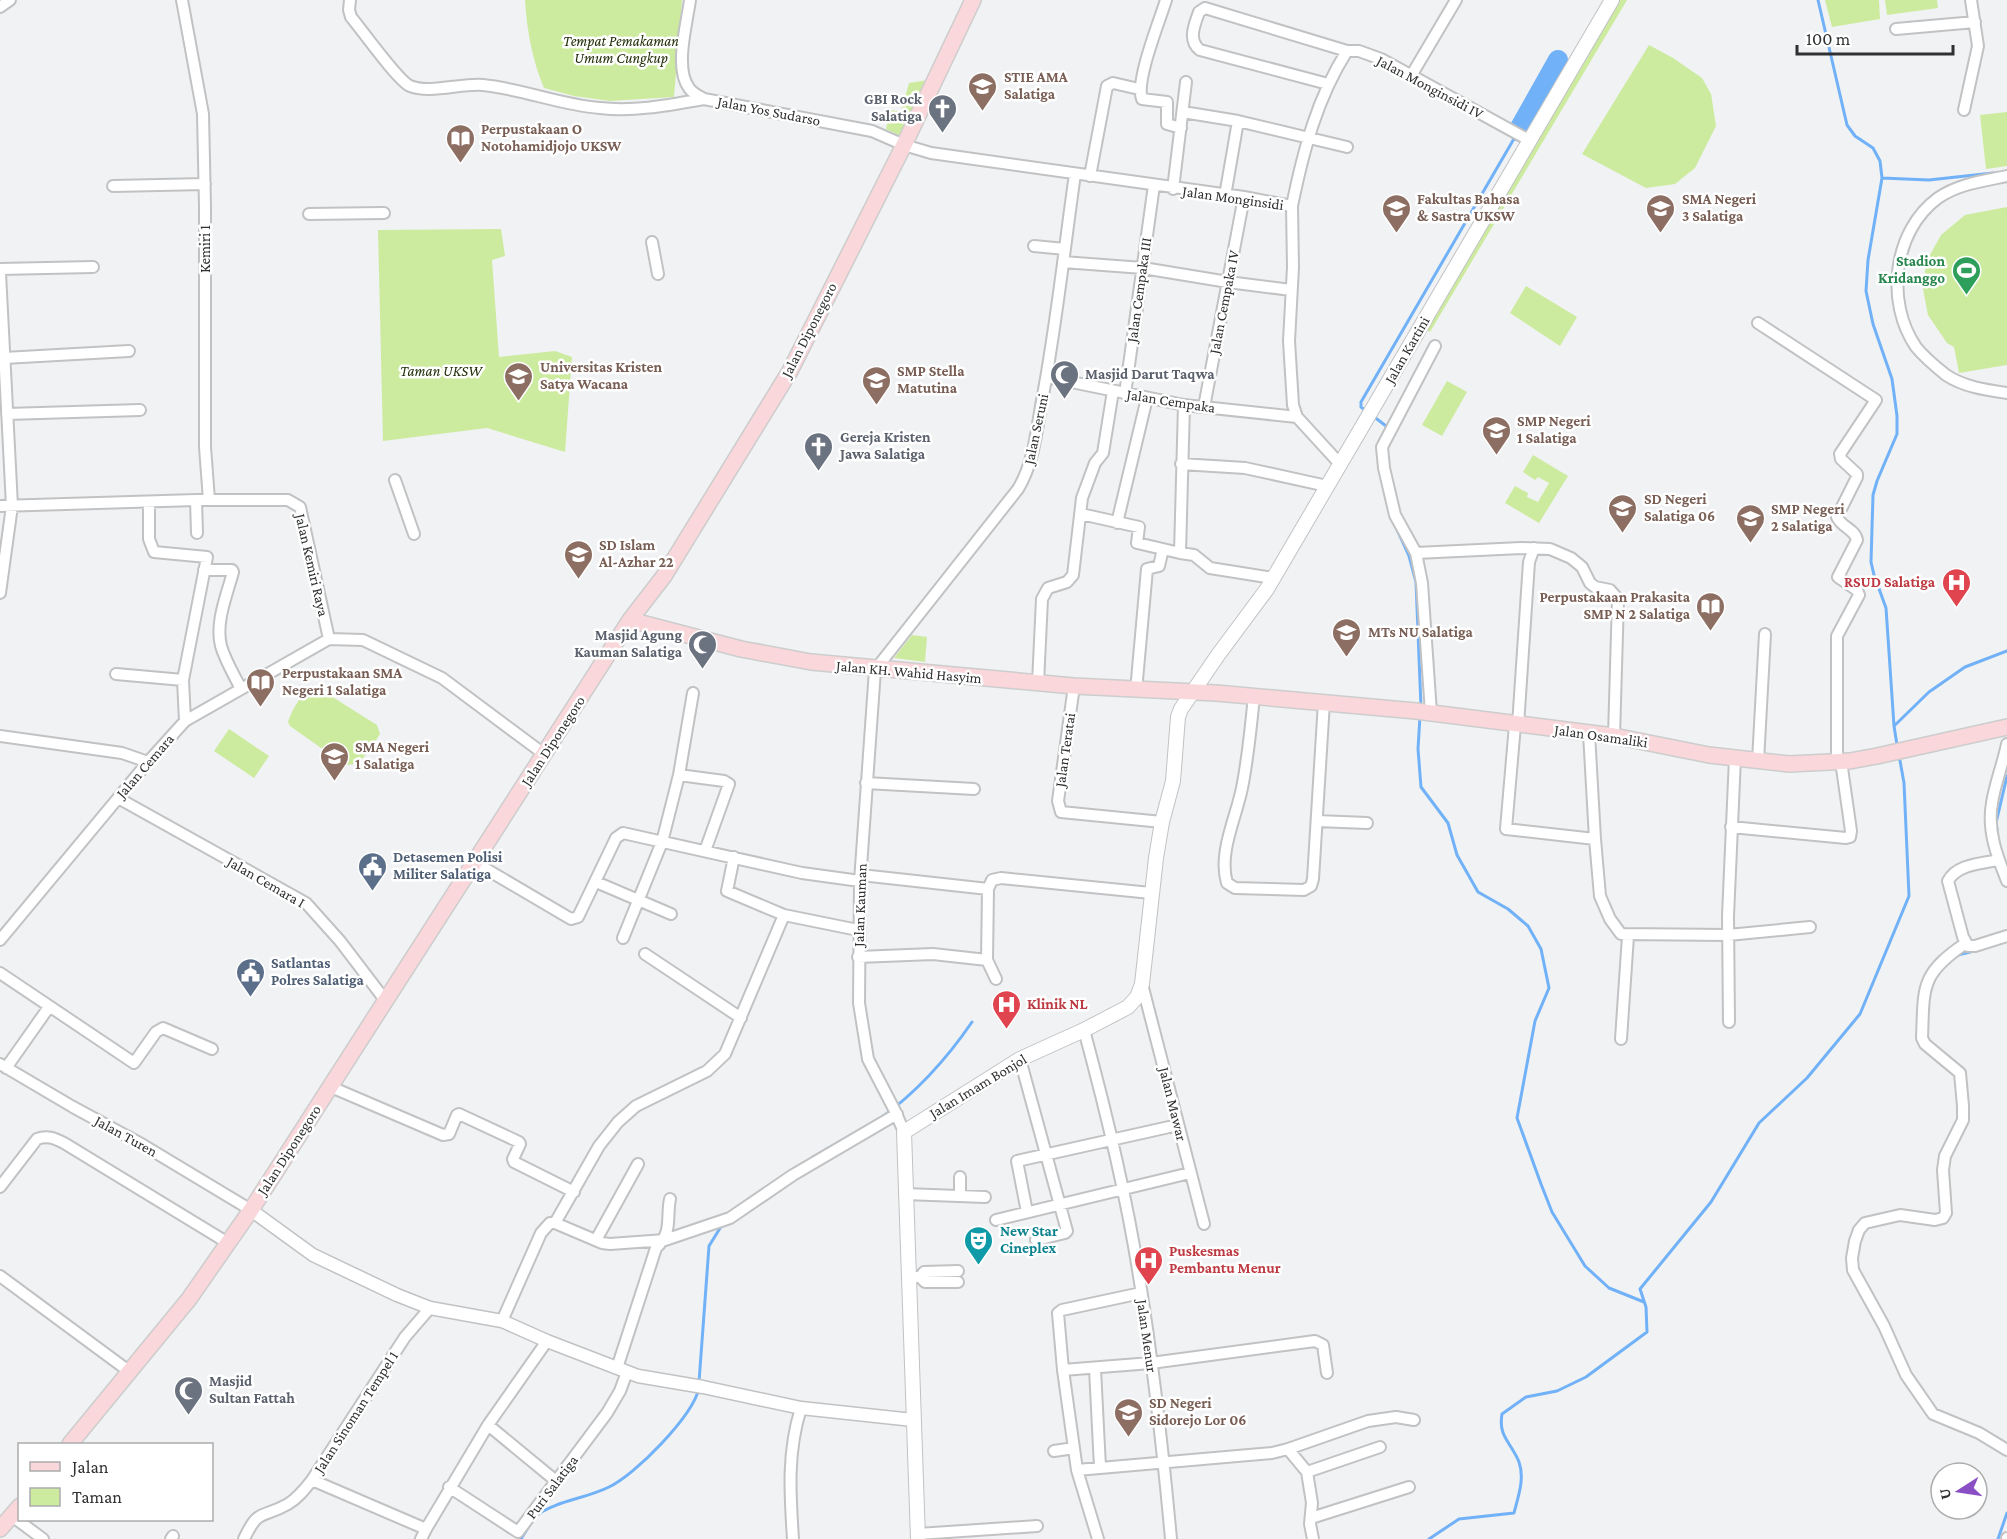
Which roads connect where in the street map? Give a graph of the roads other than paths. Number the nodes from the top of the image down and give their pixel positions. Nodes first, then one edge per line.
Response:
1 (10, 0) edge
2 (182, 0) edge
3 (350, 0) edge
4 (690, 0) edge
5 (973, 0) edge
6 (1166, 0) edge
7 (1456, 0) edge
8 (1612, 0) edge
9 (1971, 0) edge
10 (0, 7) edge
11 (1975, 22) junction
12 (1896, 29) dead end
13 (1347, 51) junction
14 (1411, 76) junction
15 (1186, 82) dead end
16 (1328, 84) junction
17 (1139, 89) junction
18 (704, 99) junction
19 (1964, 110) dead end
20 (1183, 112) junction
21 (1238, 121) junction
22 (1181, 128) junction
23 (1309, 137) junction
24 (1529, 140) junction
25 (904, 145) junction
26 (1347, 147) dead end
27 (1075, 174) junction
28 (1090, 176) junction
29 (2007, 176) edge
30 (205, 184) junction
31 (1154, 185) junction
32 (113, 186) dead end
33 (1173, 189) junction
34 (1225, 196) junction
35 (1244, 197) junction
36 (1292, 206) junction
37 (384, 213) dead end
38 (309, 214) dead end
39 (652, 242) dead end
40 (1034, 246) dead end
41 (1065, 249) junction
42 (1063, 262) junction
43 (93, 267) dead end
44 (1143, 268) junction
45 (0, 271) edge
46 (658, 274) dead end
47 (1228, 282) junction
48 (1291, 290) junction
49 (1758, 323) dead end
50 (1435, 346) dead end
51 (129, 351) dead end
52 (4, 357) junction
53 (1047, 377) junction
54 (1113, 392) junction
55 (2007, 393) edge
56 (1125, 394) junction
57 (1147, 398) junction
58 (3, 399) edge
59 (1184, 405) junction
60 (1204, 407) junction
61 (140, 410) dead end
62 (7, 414) junction
63 (1297, 417) junction
64 (1181, 464) junction
65 (1340, 464) junction
66 (395, 480) dead end
67 (1327, 486) junction
68 (196, 500) junction
69 (209, 500) junction
70 (149, 502) junction
71 (0, 506) edge
72 (12, 506) junction
73 (1080, 514) junction
74 (1117, 523) junction
75 (197, 533) dead end
76 (414, 534) dead end
77 (1534, 548) junction
78 (1163, 549) junction
79 (1180, 552) junction
80 (1416, 553) junction
81 (204, 570) junction
82 (1274, 578) junction
83 (0, 593) edge
84 (630, 620) junction
85 (1765, 634) dead end
86 (329, 639) junction
87 (875, 670) junction
88 (116, 674) dead end
89 (183, 680) junction
90 (1038, 683) junction
91 (1074, 686) junction
92 (241, 689) junction
93 (1136, 691) junction
94 (693, 693) dead end
95 (1192, 693) junction
96 (1254, 696) junction
97 (1324, 702) junction
98 (1425, 712) junction
99 (185, 721) junction
100 (1516, 725) junction
101 (2007, 727) edge
102 (1589, 733) junction
103 (0, 736) edge
104 (1614, 736) junction
105 (2007, 744) edge
106 (544, 754) junction
107 (1735, 758) junction
108 (1758, 761) junction
109 (148, 762) junction
110 (1839, 762) junction
111 (679, 775) junction
112 (867, 783) junction
113 (974, 789) dead end
114 (118, 798) junction
115 (1317, 821) junction
116 (1162, 822) junction
117 (1367, 823) dead end
118 (1731, 827) junction
119 (1595, 839) junction
120 (662, 842) junction
121 (705, 851) junction
122 (734, 857) junction
123 (1998, 860) junction
124 (474, 862) junction
125 (861, 878) junction
126 (2007, 881) edge
127 (596, 882) junction
128 (988, 889) junction
129 (1151, 893) junction
130 (639, 899) junction
131 (671, 914) dead end
132 (784, 915) junction
133 (1810, 927) dead end
134 (858, 930) junction
135 (1728, 935) junction
136 (1628, 936) junction
137 (2007, 936) edge
138 (623, 938) dead end
139 (0, 940) edge
140 (1966, 943) junction
141 (645, 954) dead end
142 (858, 957) junction
143 (987, 960) junction
144 (0, 973) edge
145 (996, 979) dead end
146 (1142, 984) junction
147 (385, 1000) junction
148 (49, 1007) junction
149 (741, 1018) junction
150 (1729, 1022) dead end
151 (1084, 1030) junction
152 (1621, 1039) dead end
153 (212, 1049) dead end
154 (1020, 1059) junction
155 (2, 1067) edge
156 (331, 1087) junction
157 (894, 1109) junction
158 (1178, 1125) junction
159 (904, 1132) junction
160 (1111, 1140) junction
161 (1046, 1154) junction
162 (638, 1164) dead end
163 (1190, 1173) junction
164 (960, 1177) dead end
165 (2, 1180) edge
166 (1122, 1189) junction
167 (574, 1192) junction
168 (905, 1194) junction
169 (960, 1196) junction
170 (985, 1197) dead end
171 (670, 1199) dead end
172 (1059, 1204) junction
173 (251, 1210) junction
174 (1027, 1212) junction
175 (996, 1220) dead end
176 (555, 1223) junction
177 (1204, 1224) dead end
178 (596, 1240) junction
179 (665, 1240) junction
180 (1036, 1240) dead end
181 (228, 1243) junction
182 (0, 1276) edge
183 (958, 1276) dead end
184 (914, 1277) junction
185 (1141, 1293) junction
186 (430, 1308) junction
187 (502, 1321) junction
188 (547, 1341) junction
189 (1151, 1363) junction
190 (1095, 1369) junction
191 (622, 1370) junction
192 (1064, 1370) junction
193 (130, 1372) junction
194 (1327, 1373) dead end
195 (801, 1408) junction
196 (913, 1420) junction
197 (1414, 1420) dead end
198 (488, 1425) junction
199 (71, 1443) edge
200 (1380, 1447) dead end
201 (1074, 1448) junction
202 (1287, 1449) junction
203 (2007, 1450) edge
204 (1054, 1451) dead end
205 (1164, 1462) junction
206 (1100, 1467) junction
207 (1077, 1470) junction
208 (1307, 1472) junction
209 (312, 1480) junction
210 (556, 1481) junction
211 (1409, 1486) dead end
212 (449, 1487) junction
213 (16, 1511) edge
214 (1311, 1518) junction
215 (26, 1521) edge
216 (1037, 1526) dead end
217 (0, 1529) edge
218 (423, 1534) edge
219 (516, 1535) edge
220 (918, 1537) edge
221 (43, 1539) edge
222 (244, 1539) edge
223 (793, 1539) edge
224 (1098, 1539) edge
225 (1171, 1539) edge
226 (1313, 1539) edge

1 - 10 street
2 - 30 street, Kemiri 1
3 - 18 street
4 - 18 street, Jalan Yos Sudarso
5 - 25 main road, Jalan Diponegoro
6 - 17 street
7 - 14 street
8 - 24 main road, Jalan Kartini
9 - 11 street
11 - 12 street
11 - 19 street
13 - 14 street, Jalan Monginsidi IV
13 - 16 street
13 - 16 street, Jalan Monginsidi IV
14 - 24 street, Jalan Monginsidi IV
15 - 20 street
16 - 23 street
17 - 22 street
17 - 28 street
18 - 25 street, Jalan Yos Sudarso
20 - 21 street
20 - 22 street
21 - 23 street
21 - 34 street
22 - 33 street
23 - 26 street
23 - 36 street
24 - 65 main road, Jalan Kartini
25 - 27 street, Jalan Monginsidi
25 - 84 main road, Jalan Diponegoro
27 - 28 street, Jalan Monginsidi
27 - 41 street, Jalan Seruni
28 - 31 street, Jalan Monginsidi
29 - 55 street
30 - 32 street
30 - 69 street, Kemiri 1
31 - 33 street, Jalan Monginsidi
31 - 44 street, Jalan Cempaka III
33 - 34 street, Jalan Monginsidi
34 - 35 street, Jalan Monginsidi
35 - 36 street, Jalan Monginsidi
35 - 47 street, Jalan Cempaka IV
36 - 48 street, Jalan Monginsidi
37 - 38 street
39 - 46 street
40 - 41 street
41 - 42 street, Jalan Seruni
42 - 44 street
42 - 53 street, Jalan Seruni
43 - 45 street
44 - 47 street
44 - 56 street, Jalan Cempaka III
45 - 52 street
47 - 48 street
47 - 60 street, Jalan Cempaka IV
48 - 63 street, Jalan Monginsidi
49 - 110 street
50 - 80 street
51 - 52 street
52 - 58 street
53 - 54 street, Jalan Cempaka
53 - 87 street, Jalan Seruni
54 - 56 street, Jalan Cempaka
54 - 73 street
56 - 57 street, Jalan Cempaka
57 - 59 street, Jalan Cempaka
57 - 74 street
58 - 62 street
59 - 60 street, Jalan Cempaka
59 - 64 street
60 - 63 street, Jalan Cempaka
61 - 62 street
62 - 72 street
63 - 65 street
64 - 67 street
64 - 79 street
65 - 67 main road, Jalan Kartini
66 - 76 street
67 - 82 main road, Jalan Kartini
68 - 69 street, Jalan Kemiri Raya
68 - 70 street, Jalan Kemiri Raya
68 - 75 street
69 - 86 street, Jalan Kemiri Raya
70 - 72 street, Jalan Kemiri Raya
70 - 81 street
71 - 72 street, Jalan Kemiri Raya
72 - 83 street
73 - 74 street
73 - 90 street
74 - 78 street
77 - 80 street
77 - 100 street
77 - 104 street
78 - 79 street
78 - 93 street
79 - 82 street
80 - 98 street
81 - 89 street
81 - 92 street
82 - 95 main road, Jalan Kartini
84 - 87 main road, Jalan KH. Wahid Hasyim
84 - 106 main road, Jalan Diponegoro
85 - 108 street
86 - 92 street, Jalan Cemara
86 - 106 street
87 - 90 main road, Jalan KH. Wahid Hasyim
87 - 112 street, Jalan Kauman
88 - 89 street
89 - 99 street
90 - 91 main road, Jalan KH. Wahid Hasyim
91 - 93 main road, Jalan KH. Wahid Hasyim
91 - 116 street, Jalan Teratai
92 - 99 street, Jalan Cemara
93 - 95 main road, Jalan KH. Wahid Hasyim
94 - 111 street
95 - 96 main road, Jalan Osamaliki
95 - 116 main road, Jalan Imam Bonjol
96 - 97 main road, Jalan Osamaliki
96 - 115 street
97 - 98 main road, Jalan Osamaliki
97 - 115 street
98 - 100 main road, Jalan Osamaliki
99 - 109 street, Jalan Cemara
100 - 102 main road, Jalan Osamaliki
100 - 119 street
101 - 110 main road, Jalan Osamaliki
102 - 104 main road, Jalan Osamaliki
102 - 119 street
103 - 109 street
104 - 107 main road, Jalan Osamaliki
105 - 123 street
106 - 124 main road, Jalan Diponegoro
107 - 108 main road, Jalan Osamaliki
107 - 118 street
108 - 110 main road, Jalan Osamaliki
109 - 114 street, Jalan Cemara
110 - 118 street
111 - 120 street
111 - 121 street
112 - 113 street
112 - 125 street, Jalan Kauman
114 - 139 street, Jalan Cemara
114 - 147 street, Jalan Cemara I
115 - 117 street
116 - 129 main road, Jalan Imam Bonjol
118 - 135 street
119 - 136 street
120 - 121 street
120 - 127 street
120 - 130 street
121 - 122 street
122 - 125 street
122 - 132 street
123 - 126 street
123 - 140 street
124 - 127 street
124 - 147 main road, Jalan Diponegoro
125 - 128 street
125 - 134 street, Jalan Kauman
127 - 130 street
128 - 129 street
128 - 143 street
129 - 146 main road, Jalan Imam Bonjol
130 - 131 street
130 - 138 street
132 - 134 street
132 - 149 street
133 - 135 street
134 - 142 street, Jalan Kauman
135 - 136 street
135 - 150 street
136 - 152 street
137 - 140 street
140 - 203 street
141 - 149 street
142 - 143 street
142 - 157 street, Jalan Kauman
143 - 145 street
144 - 148 street
146 - 151 main road, Jalan Imam Bonjol
146 - 158 street, Jalan Mawar
147 - 156 main road, Jalan Diponegoro
148 - 153 street
148 - 155 street
149 - 167 street
151 - 154 main road, Jalan Imam Bonjol
151 - 160 street, Jalan Menur
154 - 159 main road, Jalan Imam Bonjol
154 - 161 street
155 - 173 street, Jalan Turen
156 - 167 street
156 - 173 main road, Jalan Diponegoro
157 - 159 street, Jalan Kauman
157 - 179 street
158 - 160 street
158 - 163 street, Jalan Mawar
159 - 168 main road
160 - 161 street
160 - 166 street, Jalan Menur
161 - 172 street
161 - 174 street
162 - 178 street
163 - 166 street
163 - 177 street, Jalan Mawar
164 - 169 street
165 - 181 street
166 - 172 street
166 - 185 street, Jalan Menur
167 - 176 street
168 - 169 street
168 - 184 main road
169 - 170 street
171 - 179 street
172 - 174 street
172 - 180 street
173 - 181 main road, Jalan Diponegoro
173 - 186 street
174 - 175 street
176 - 178 street
176 - 187 street
178 - 179 street
179 - 191 street, Puri Salatiga
181 - 193 main road, Jalan Diponegoro
182 - 193 street
183 - 184 street
184 - 196 main road
185 - 189 street, Jalan Menur
185 - 192 street
186 - 187 street
186 - 209 street, Jalan Sinoman Tempel 1
187 - 188 street
188 - 191 street
188 - 198 street
189 - 190 street
189 - 194 street
189 - 205 street, Jalan Menur
190 - 192 street
190 - 206 street
191 - 195 street
191 - 210 street, Puri Salatiga
192 - 201 street
193 - 199 main road, Jalan Diponegoro
195 - 196 street
195 - 223 street
196 - 220 main road
197 - 202 street
198 - 210 street
198 - 212 street
200 - 208 street
201 - 204 street
201 - 207 street
202 - 205 street
202 - 208 street
205 - 206 street
205 - 225 street, Jalan Menur
206 - 207 street
207 - 224 street
208 - 214 street
209 - 218 street
209 - 222 street, Jalan Sinoman Tempel 1
210 - 219 street, Puri Salatiga
211 - 214 street
212 - 218 street
212 - 219 street, Puri Salatiga
213 - 217 main road
214 - 226 street
215 - 221 street
216 - 220 street

